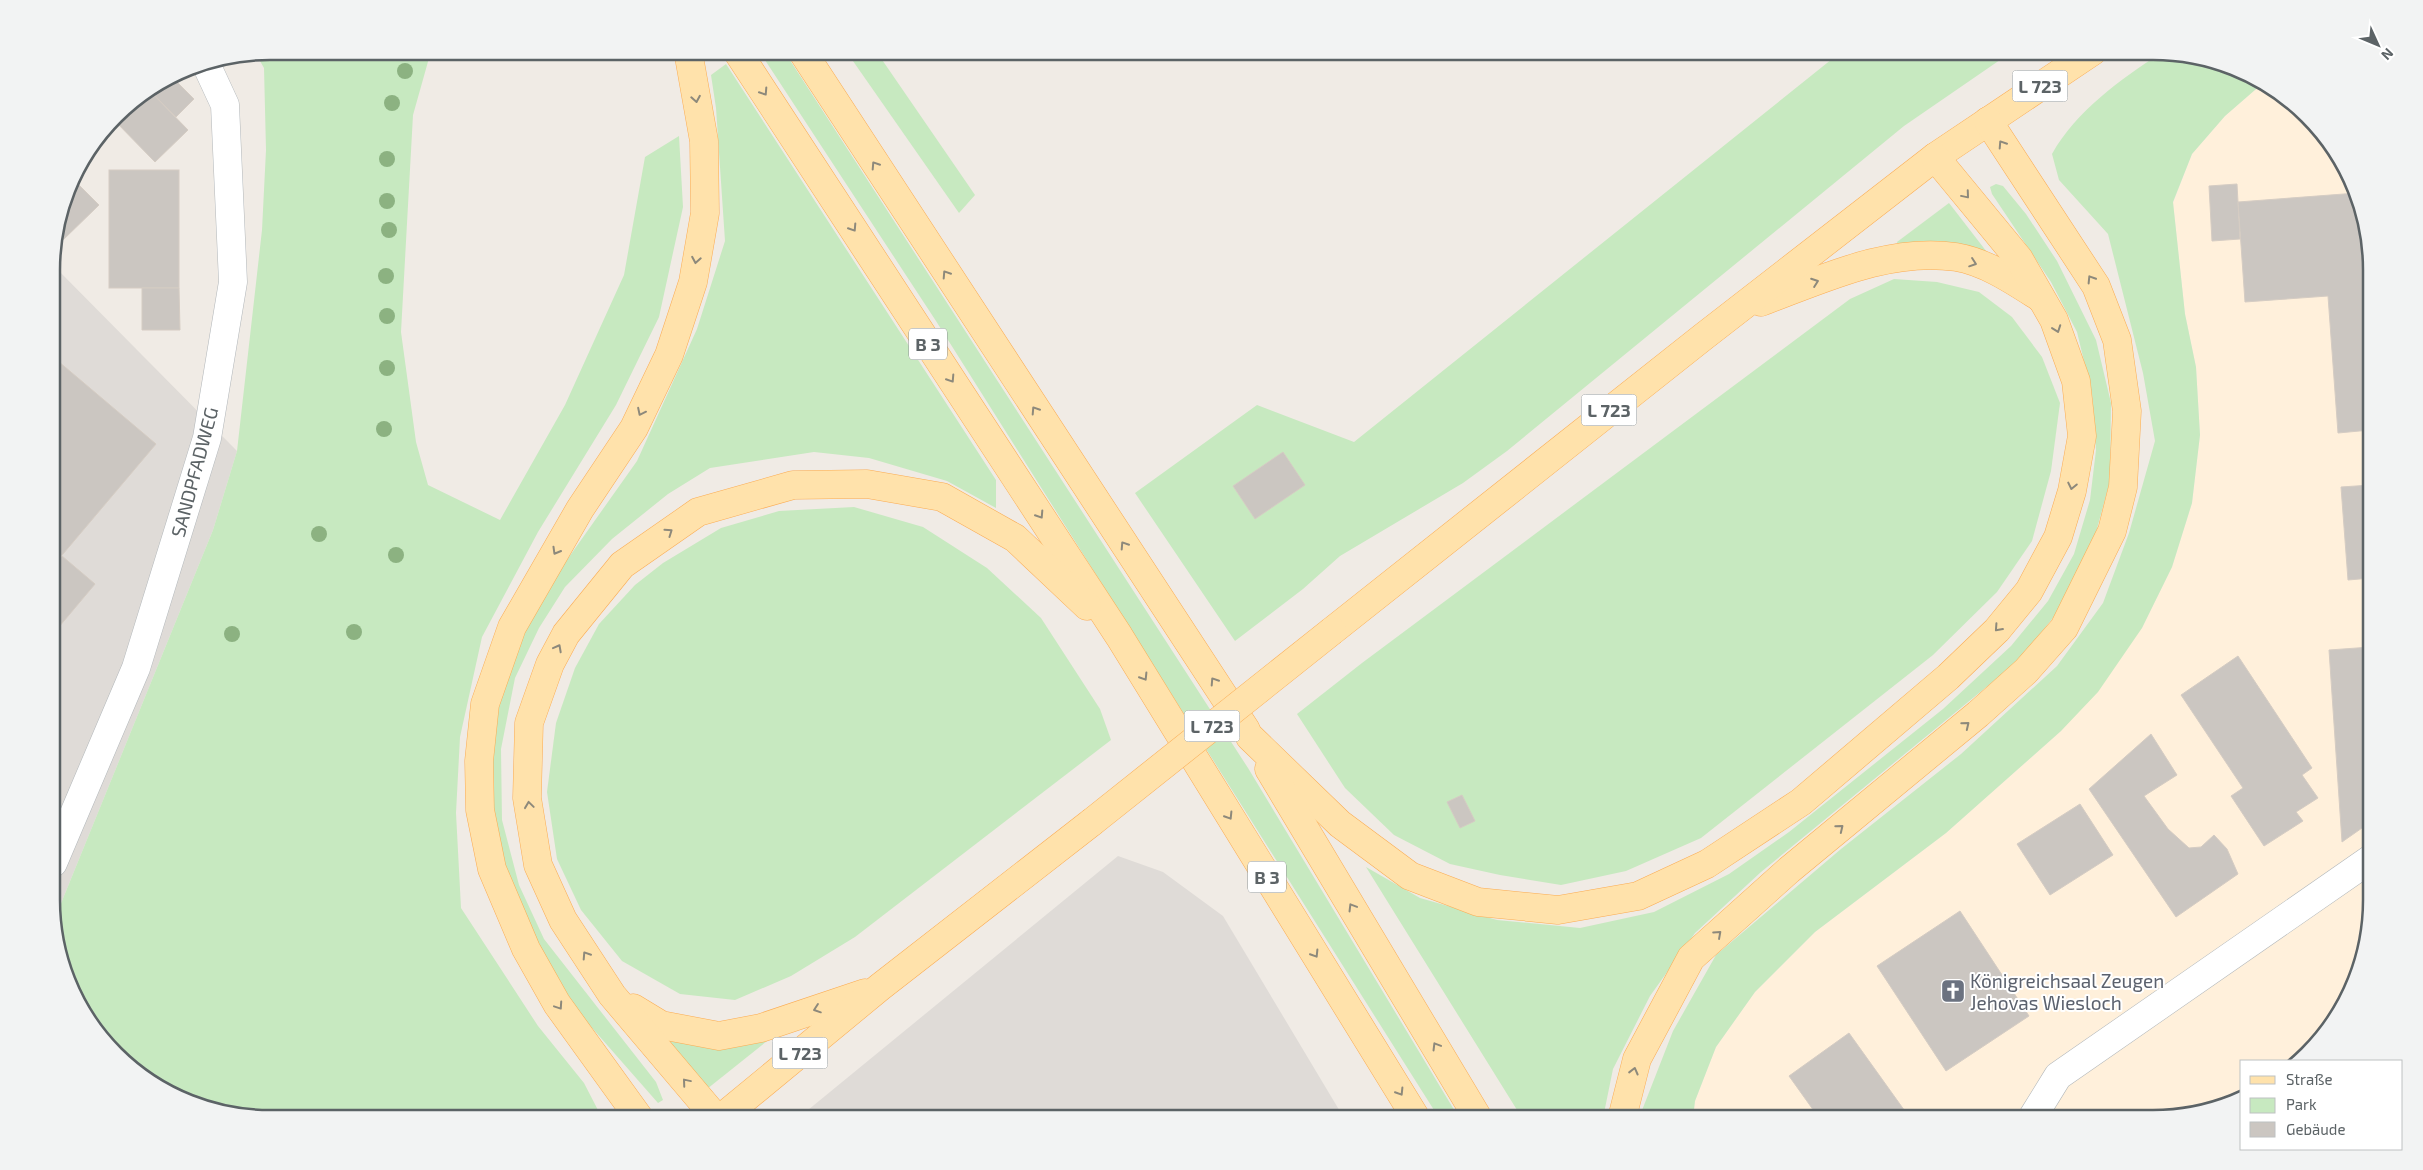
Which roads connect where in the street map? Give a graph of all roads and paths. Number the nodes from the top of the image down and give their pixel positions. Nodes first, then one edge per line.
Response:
1 (690, 60) edge
2 (743, 60) edge
3 (808, 60) edge
4 (2080, 60) edge
5 (208, 69) edge
6 (1988, 121) junction
7 (1935, 157) junction
8 (2042, 298) junction
9 (1736, 311) junction
10 (1119, 636) junction
11 (1250, 736) junction
12 (60, 847) edge
13 (2363, 864) edge
14 (880, 988) junction
15 (612, 996) junction
16 (634, 1110) edge
17 (710, 1110) edge
18 (729, 1110) edge
19 (1411, 1110) edge
20 (1473, 1110) edge
21 (1624, 1110) edge
22 (2037, 1110) edge

1 -> 16 main road
2 -> 10 main road, B 3
11 -> 3 main road
4 - 6 main road, L 723
5 - 12 street, SANDPFADWEG
6 - 7 main road, L 723
21 -> 6 main road
7 -> 8 main road
7 - 9 main road, L 723
9 -> 8 main road
8 -> 11 main road
9 - 14 main road, L 723, bridge
15 -> 10 main road
10 -> 19 main road, B 3
20 -> 11 main road
13 - 22 street
14 -> 15 main road
14 - 18 main road, L 723
17 -> 15 main road

